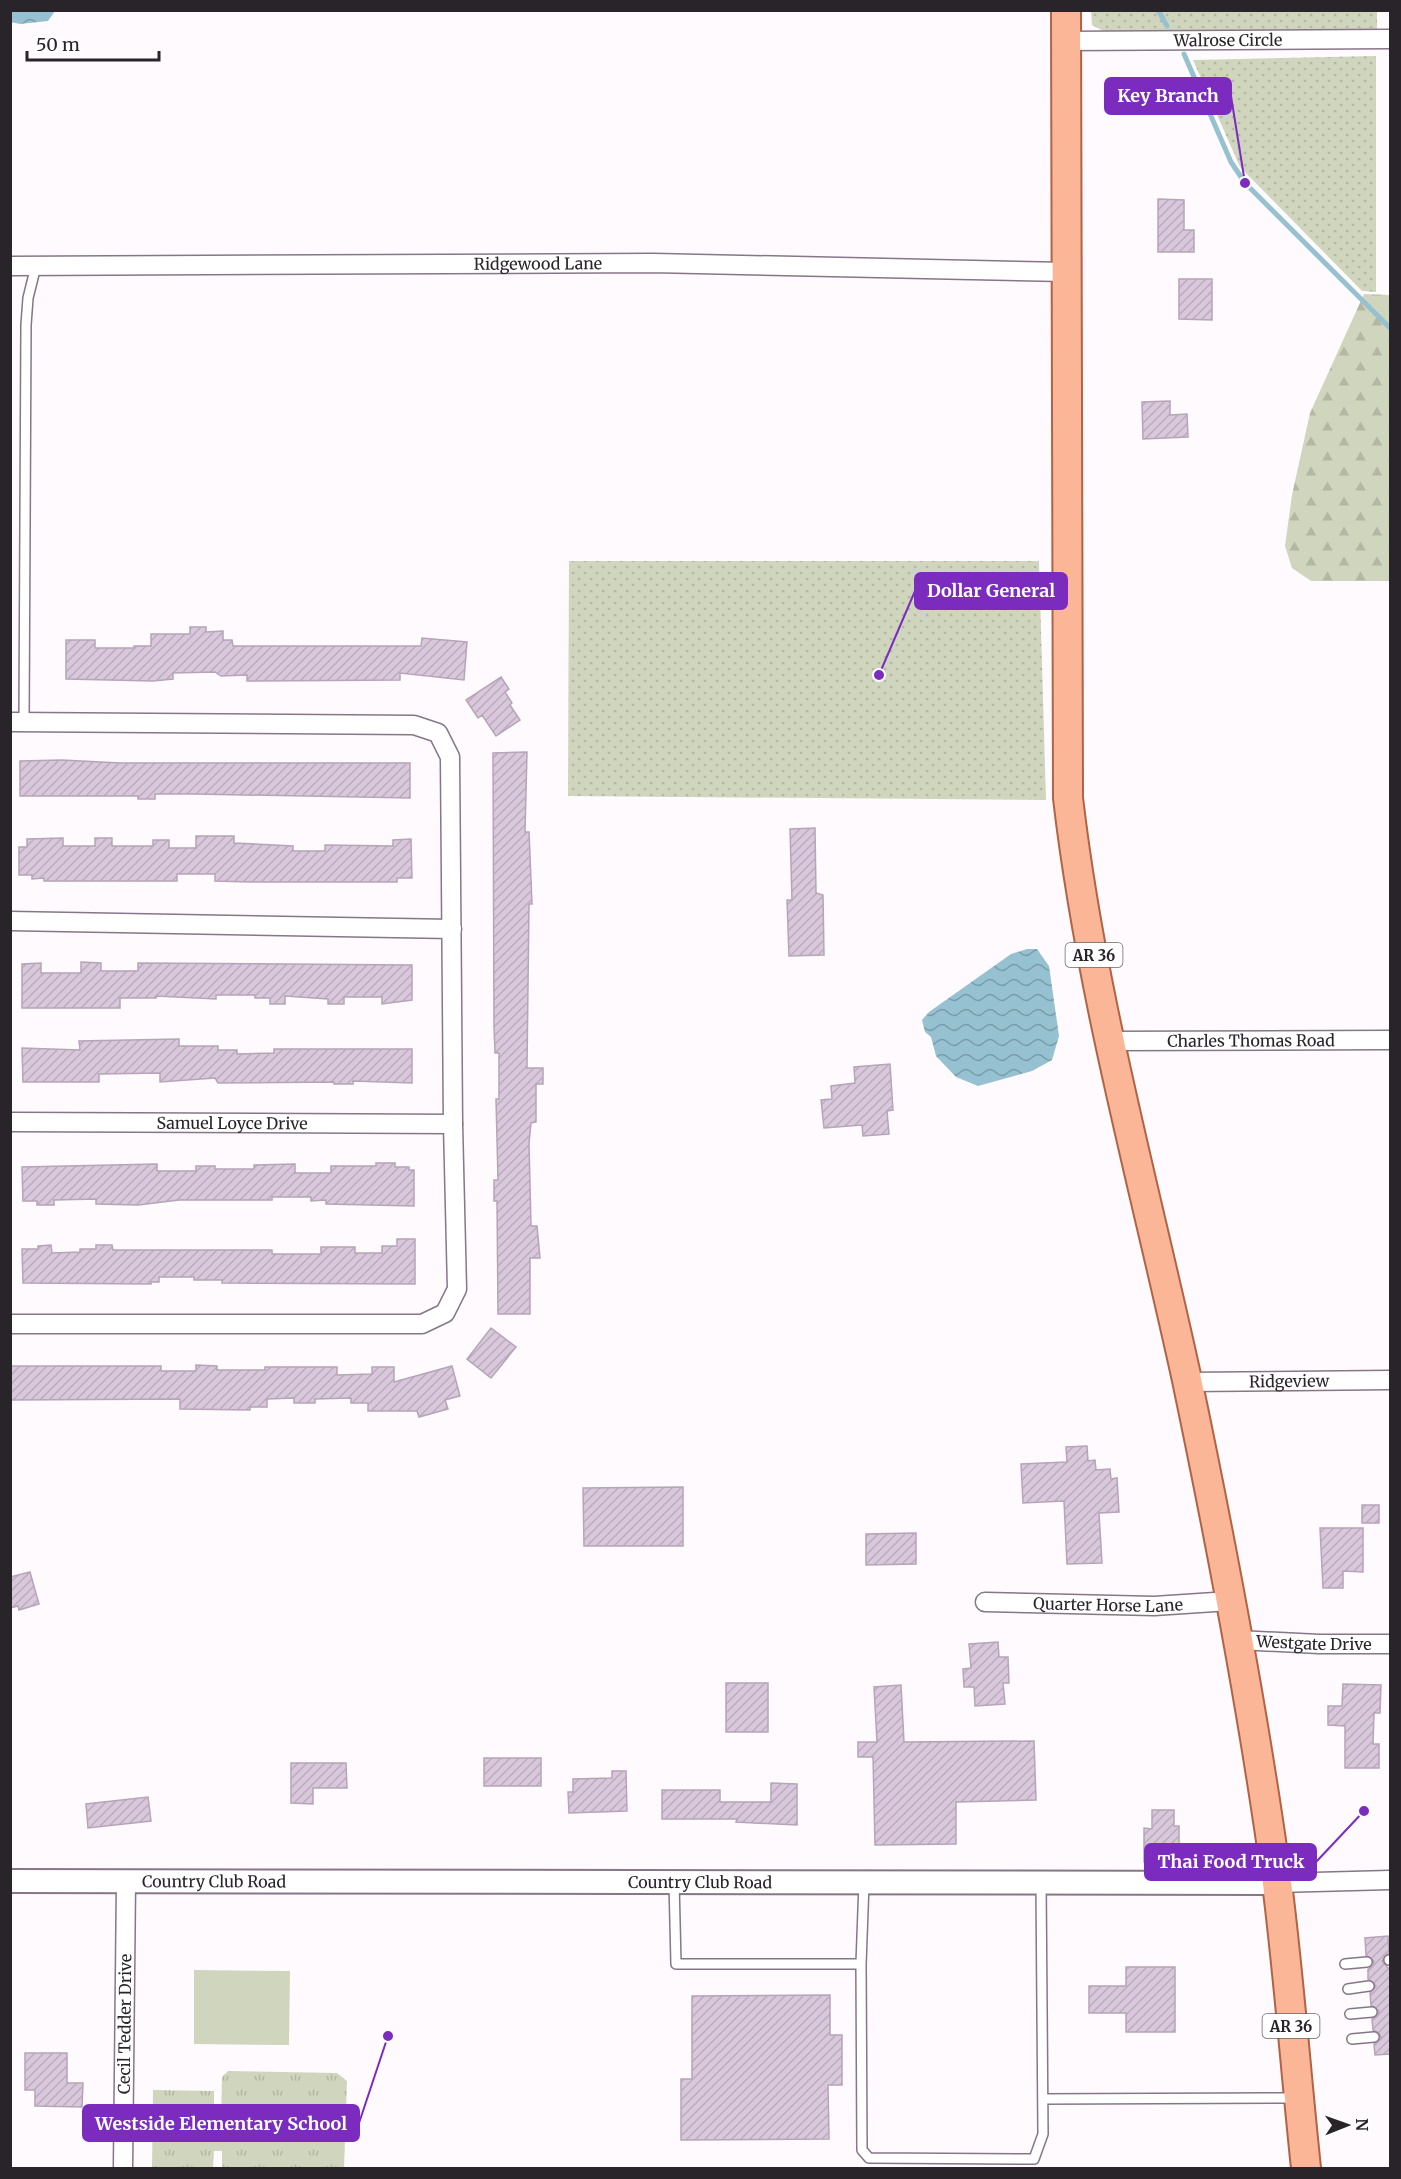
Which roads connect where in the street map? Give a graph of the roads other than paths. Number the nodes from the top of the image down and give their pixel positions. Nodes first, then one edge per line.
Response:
1 (1066, 10) edge
2 (1390, 39) edge
3 (1066, 40) junction
4 (10, 266) edge
5 (36, 266) junction
6 (1066, 272) junction
7 (17, 722) edge
8 (10, 921) edge
9 (452, 929) junction
10 (1390, 1040) edge
11 (1111, 1041) junction
12 (10, 1122) edge
13 (453, 1124) junction
14 (10, 1324) edge
15 (1390, 1380) edge
16 (1187, 1382) junction
17 (1230, 1600) junction
18 (986, 1602) dead end
19 (1238, 1640) junction
20 (1390, 1644) edge
21 (1390, 1880) edge
22 (10, 1881) edge
23 (126, 1881) junction
24 (674, 1882) junction
25 (864, 1882) junction
26 (1041, 1882) junction
27 (1277, 1883) junction
28 (1367, 1962) dead end
29 (861, 1964) junction
30 (1345, 1964) dead end
31 (1369, 1986) dead end
32 (1348, 1989) dead end
33 (1372, 2012) dead end
34 (1350, 2014) dead end
35 (1374, 2037) dead end
36 (1352, 2039) dead end
37 (1299, 2098) junction
38 (1042, 2100) junction
39 (123, 2169) edge
40 (1306, 2169) edge

1 - 3 main road, AR 36
2 - 3 street, Walrose Circle
3 - 6 main road, AR 36
4 - 5 street, Ridgewood Lane
5 - 6 street, Ridgewood Lane
5 - 7 lane
6 - 11 main road, AR 36
7 - 9 street
8 - 9 street
9 - 13 street
10 - 11 street, Charles Thomas Road
11 - 16 main road, AR 36
12 - 13 street, Samuel Loyce Drive
13 - 14 street
15 - 16 street, Ridgeview
16 - 17 main road, AR 36
17 - 18 street, Quarter Horse Lane
17 - 19 main road, AR 36
19 - 20 street, Westgate Drive
19 - 27 main road, AR 36
21 - 27 street, Country Club Road
22 - 23 street, Country Club Road
23 - 24 street, Country Club Road
23 - 39 street, Cecil Tedder Drive
24 - 25 street, Country Club Road
24 - 29 lane
25 - 26 street, Country Club Road
25 - 29 lane
26 - 27 street, Country Club Road
26 - 38 lane
27 - 37 main road, AR 36
28 - 30 lane
29 - 38 lane
31 - 32 lane
33 - 34 lane
35 - 36 lane
37 - 38 lane
37 - 40 main road, AR 36

